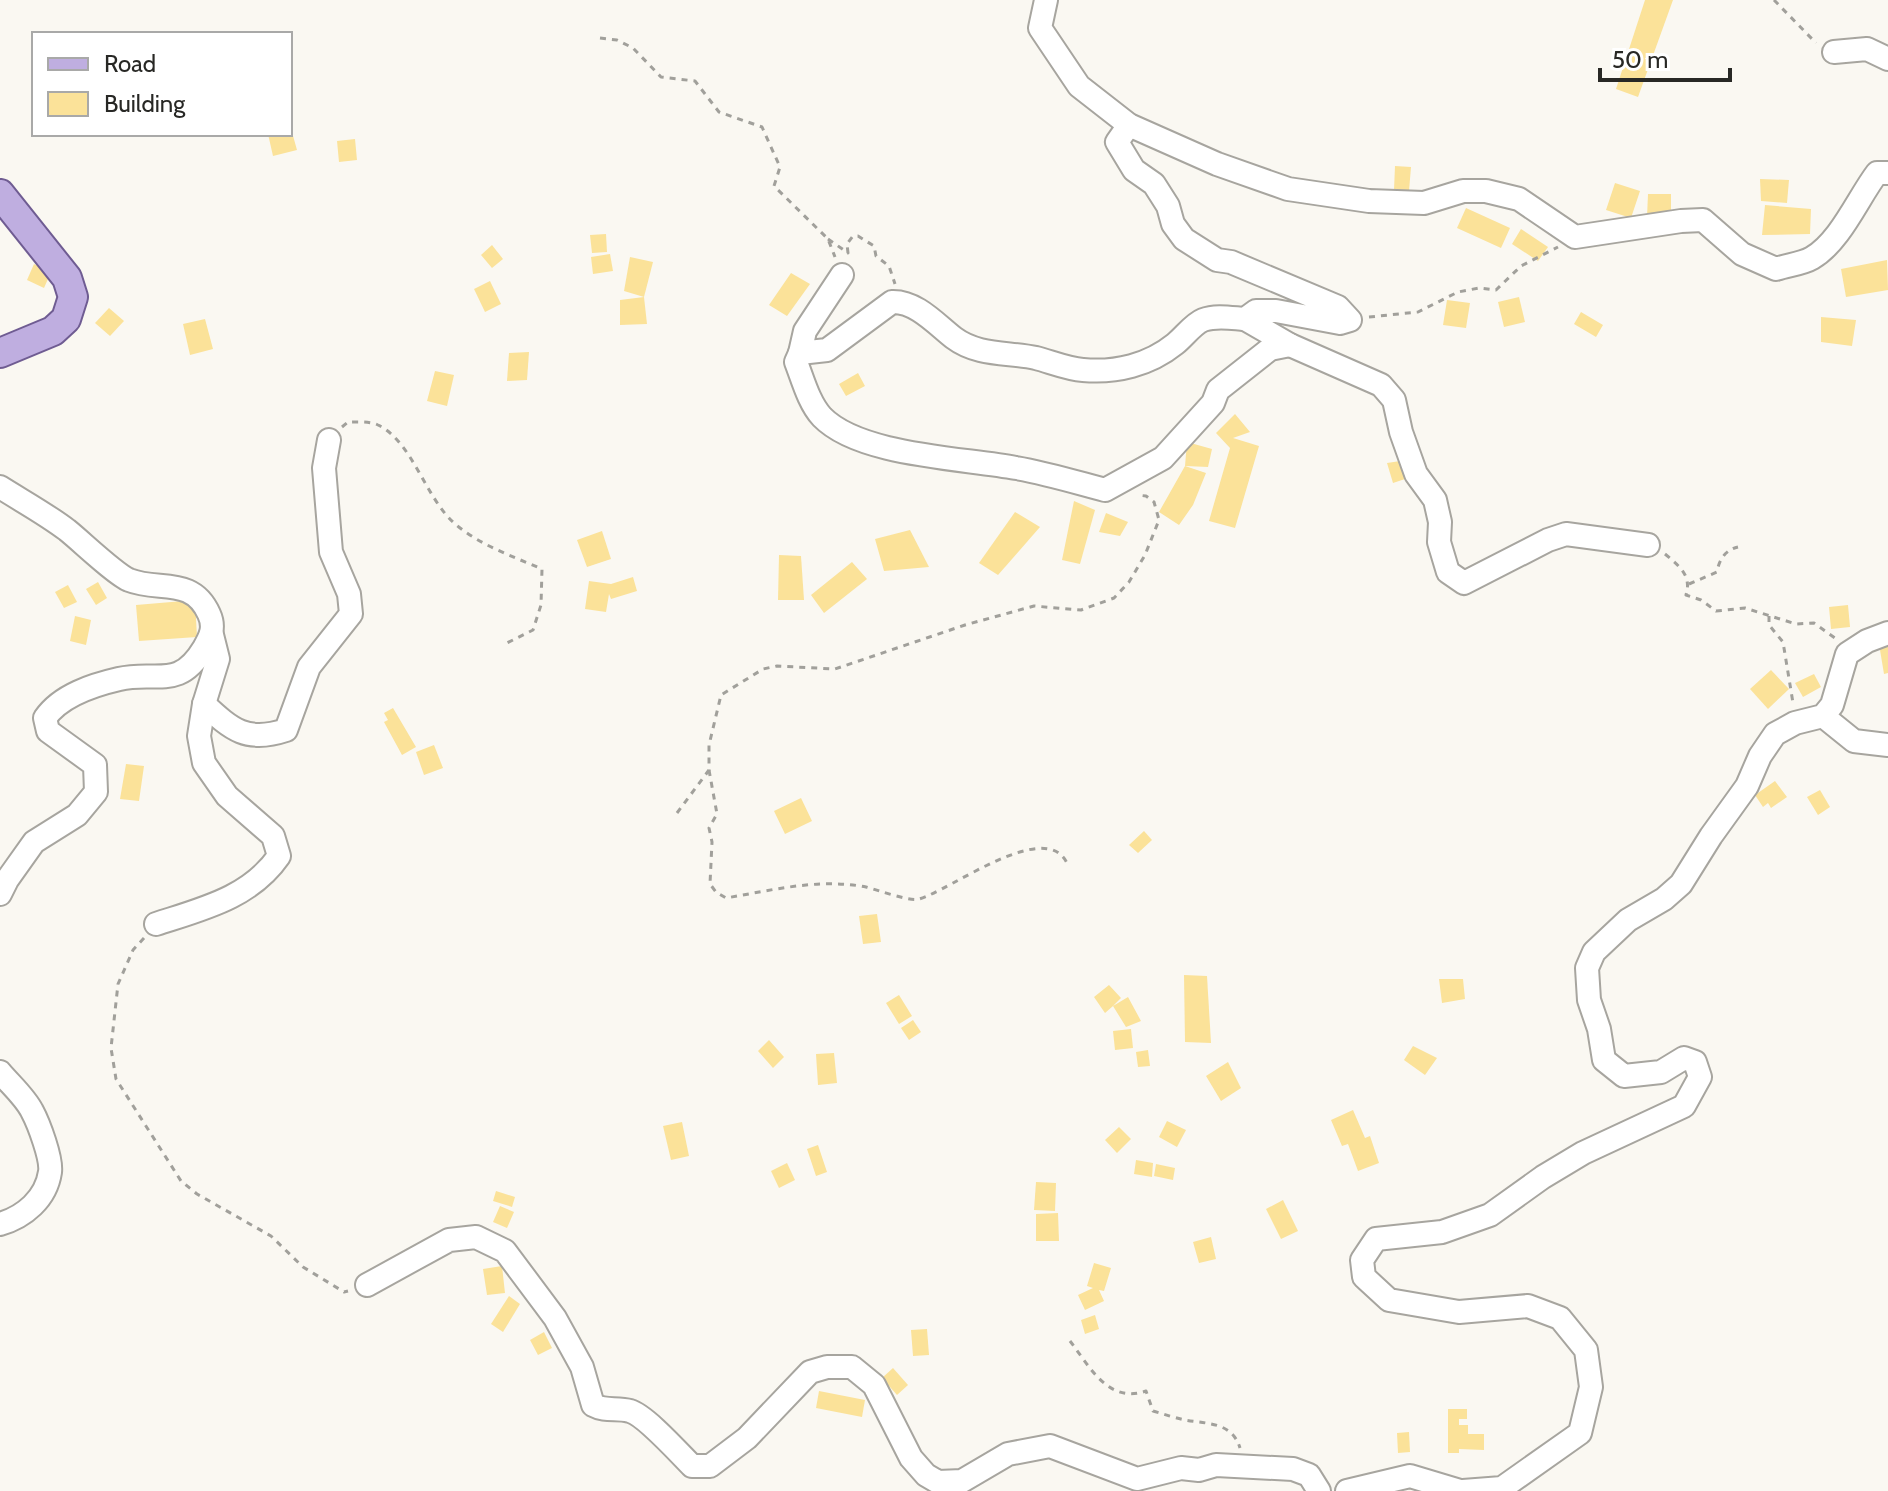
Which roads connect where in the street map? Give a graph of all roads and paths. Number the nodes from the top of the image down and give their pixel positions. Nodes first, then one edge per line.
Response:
1 (1046, 0) edge
2 (1774, 0) edge
3 (600, 38) dead end
4 (1834, 52) joint
5 (1888, 59) edge
6 (1129, 125) junction
7 (1888, 173) edge
8 (0, 194) edge
9 (1575, 237) junction
10 (828, 239) junction
11 (842, 275) joint
12 (901, 302) junction
13 (1245, 319) junction
14 (1350, 320) junction
15 (1290, 345) junction
16 (0, 353) edge
17 (800, 353) junction
18 (329, 440) joint
19 (0, 487) edge
20 (1105, 490) junction
21 (1648, 545) joint
22 (1738, 547) dead end
23 (1689, 584) junction
24 (1769, 616) junction
25 (1888, 633) edge
26 (212, 635) junction
27 (503, 645) dead end
28 (1847, 654) junction
29 (204, 704) junction
30 (1823, 716) junction
31 (1795, 723) junction
32 (1888, 745) edge
33 (709, 770) junction
34 (677, 813) dead end
35 (1067, 863) dead end
36 (0, 894) edge
37 (156, 924) joint
38 (0, 1072) edge
39 (0, 1224) edge
40 (367, 1285) joint
41 (1070, 1341) dead end
42 (1243, 1455) dead end
43 (1319, 1491) edge
44 (1347, 1491) edge
45 (1461, 1491) edge

1 - 6 street
2 - 4 path
3 - 10 path
4 - 5 street
6 - 9 street
6 - 14 street
7 - 9 street
8 - 16 main road
9 - 14 path
10 - 11 path
10 - 12 path
11 - 17 street
12 - 13 street
12 - 17 street
13 - 14 street
13 - 15 street
15 - 20 street
15 - 21 street
17 - 20 street
18 - 27 path
18 - 29 street
19 - 26 street
20 - 33 path
21 - 23 path
22 - 23 path
23 - 24 path
24 - 28 path
24 - 31 path
25 - 28 street
26 - 29 street
26 - 36 street
28 - 30 street
29 - 37 street
30 - 31 street
30 - 32 street
31 - 45 street
33 - 34 path
33 - 35 path
37 - 40 path
38 - 39 street
40 - 43 street
41 - 42 path
44 - 45 street

